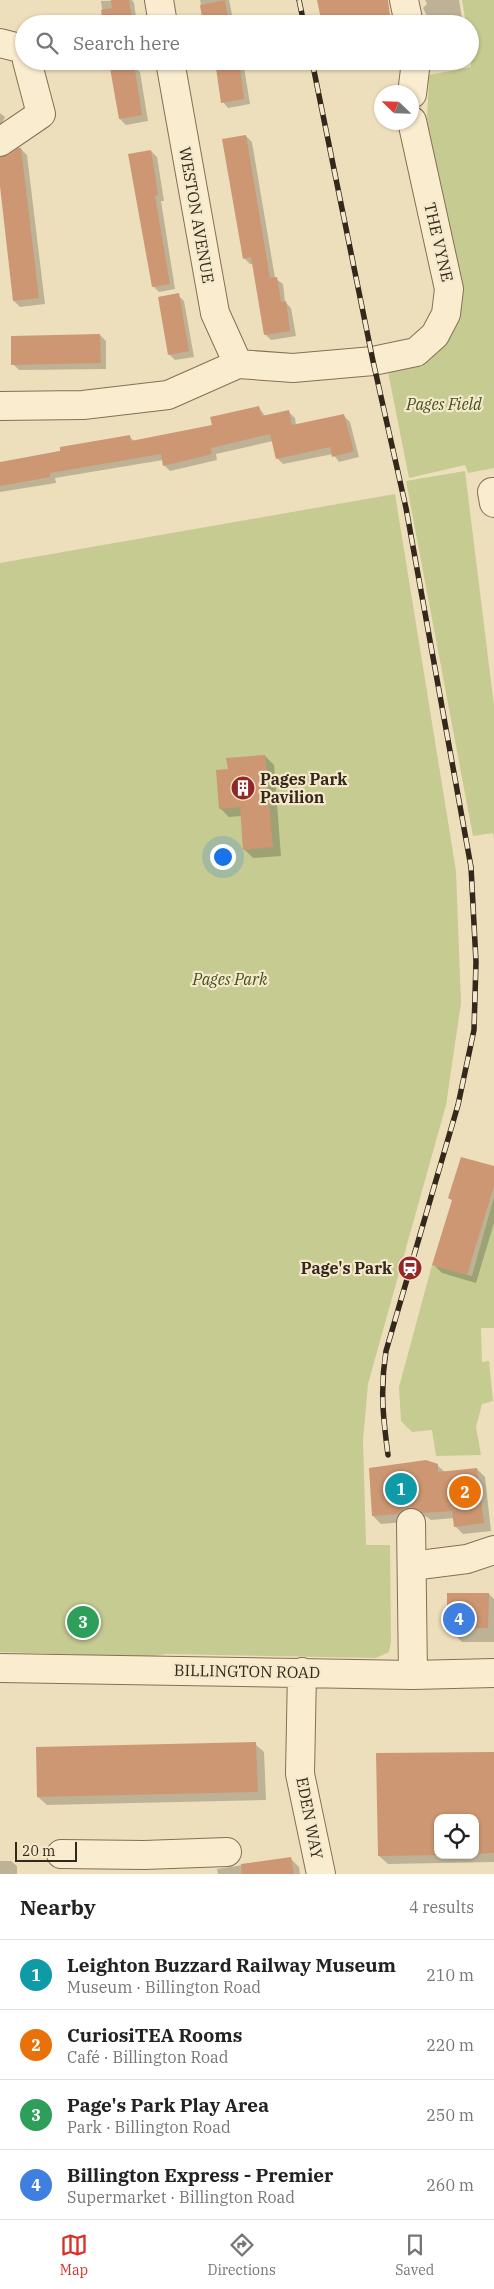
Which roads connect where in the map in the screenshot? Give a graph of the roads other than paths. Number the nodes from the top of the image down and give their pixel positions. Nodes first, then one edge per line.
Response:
1 (159, 0) edge
2 (404, 0) edge
3 (162, 15) edge
4 (407, 15) edge
5 (0, 43) edge
6 (15, 47) edge
7 (30, 70) edge
8 (172, 70) edge
9 (415, 70) edge
10 (413, 85) edge
11 (414, 130) edge
12 (0, 142) edge
13 (238, 364) junction
14 (0, 406) edge
15 (411, 1523) dead end
16 (494, 1550) edge
17 (412, 1566) junction
18 (0, 1668) edge
19 (302, 1672) junction
20 (494, 1673) edge
21 (413, 1674) junction
22 (227, 1852) dead end
23 (61, 1854) dead end
24 (145, 1864) edge
25 (321, 1874) edge

1 - 3 street
2 - 4 street
5 - 6 street
7 - 12 street
8 - 13 street, WESTON AVENUE
9 - 10 street
11 - 13 street, THE VYNE
13 - 14 street
15 - 17 street
16 - 17 street
17 - 21 street
18 - 19 street, BILLINGTON ROAD
19 - 21 street, BILLINGTON ROAD
19 - 25 street, EDEN WAY
20 - 21 street, BILLINGTON ROAD
22 - 24 street
23 - 24 street

